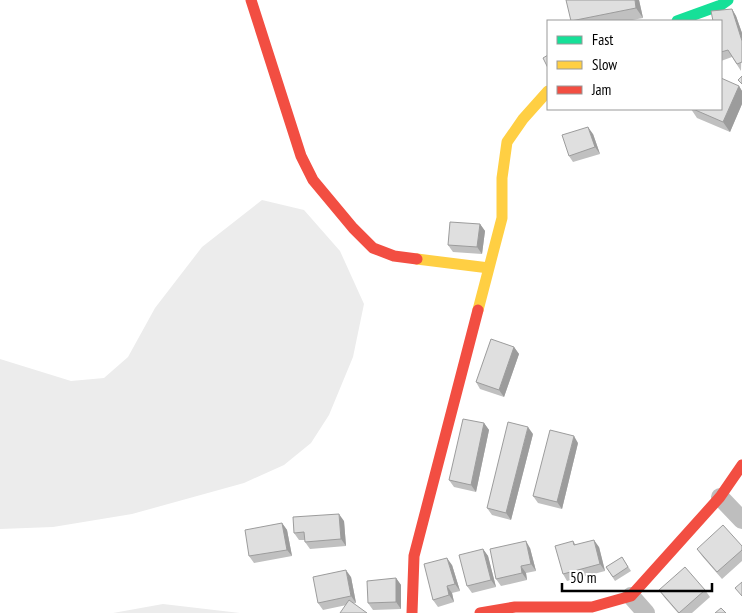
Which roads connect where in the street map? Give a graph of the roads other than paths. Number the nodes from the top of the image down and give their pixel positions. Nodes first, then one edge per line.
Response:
1 (251, 0) edge
2 (728, 0) edge
3 (680, 20) edge
4 (547, 92) edge
5 (489, 268) junction
6 (742, 466) edge
7 (720, 497) junction
8 (742, 520) edge
9 (631, 596) junction
10 (518, 610) edge
11 (412, 613) edge
12 (480, 613) edge
13 (646, 613) edge

1 - 5 street
2 - 3 street
4 - 5 street
5 - 11 street
6 - 7 street
7 - 8 street
7 - 9 street
9 - 10 street
9 - 13 street
10 - 12 street

